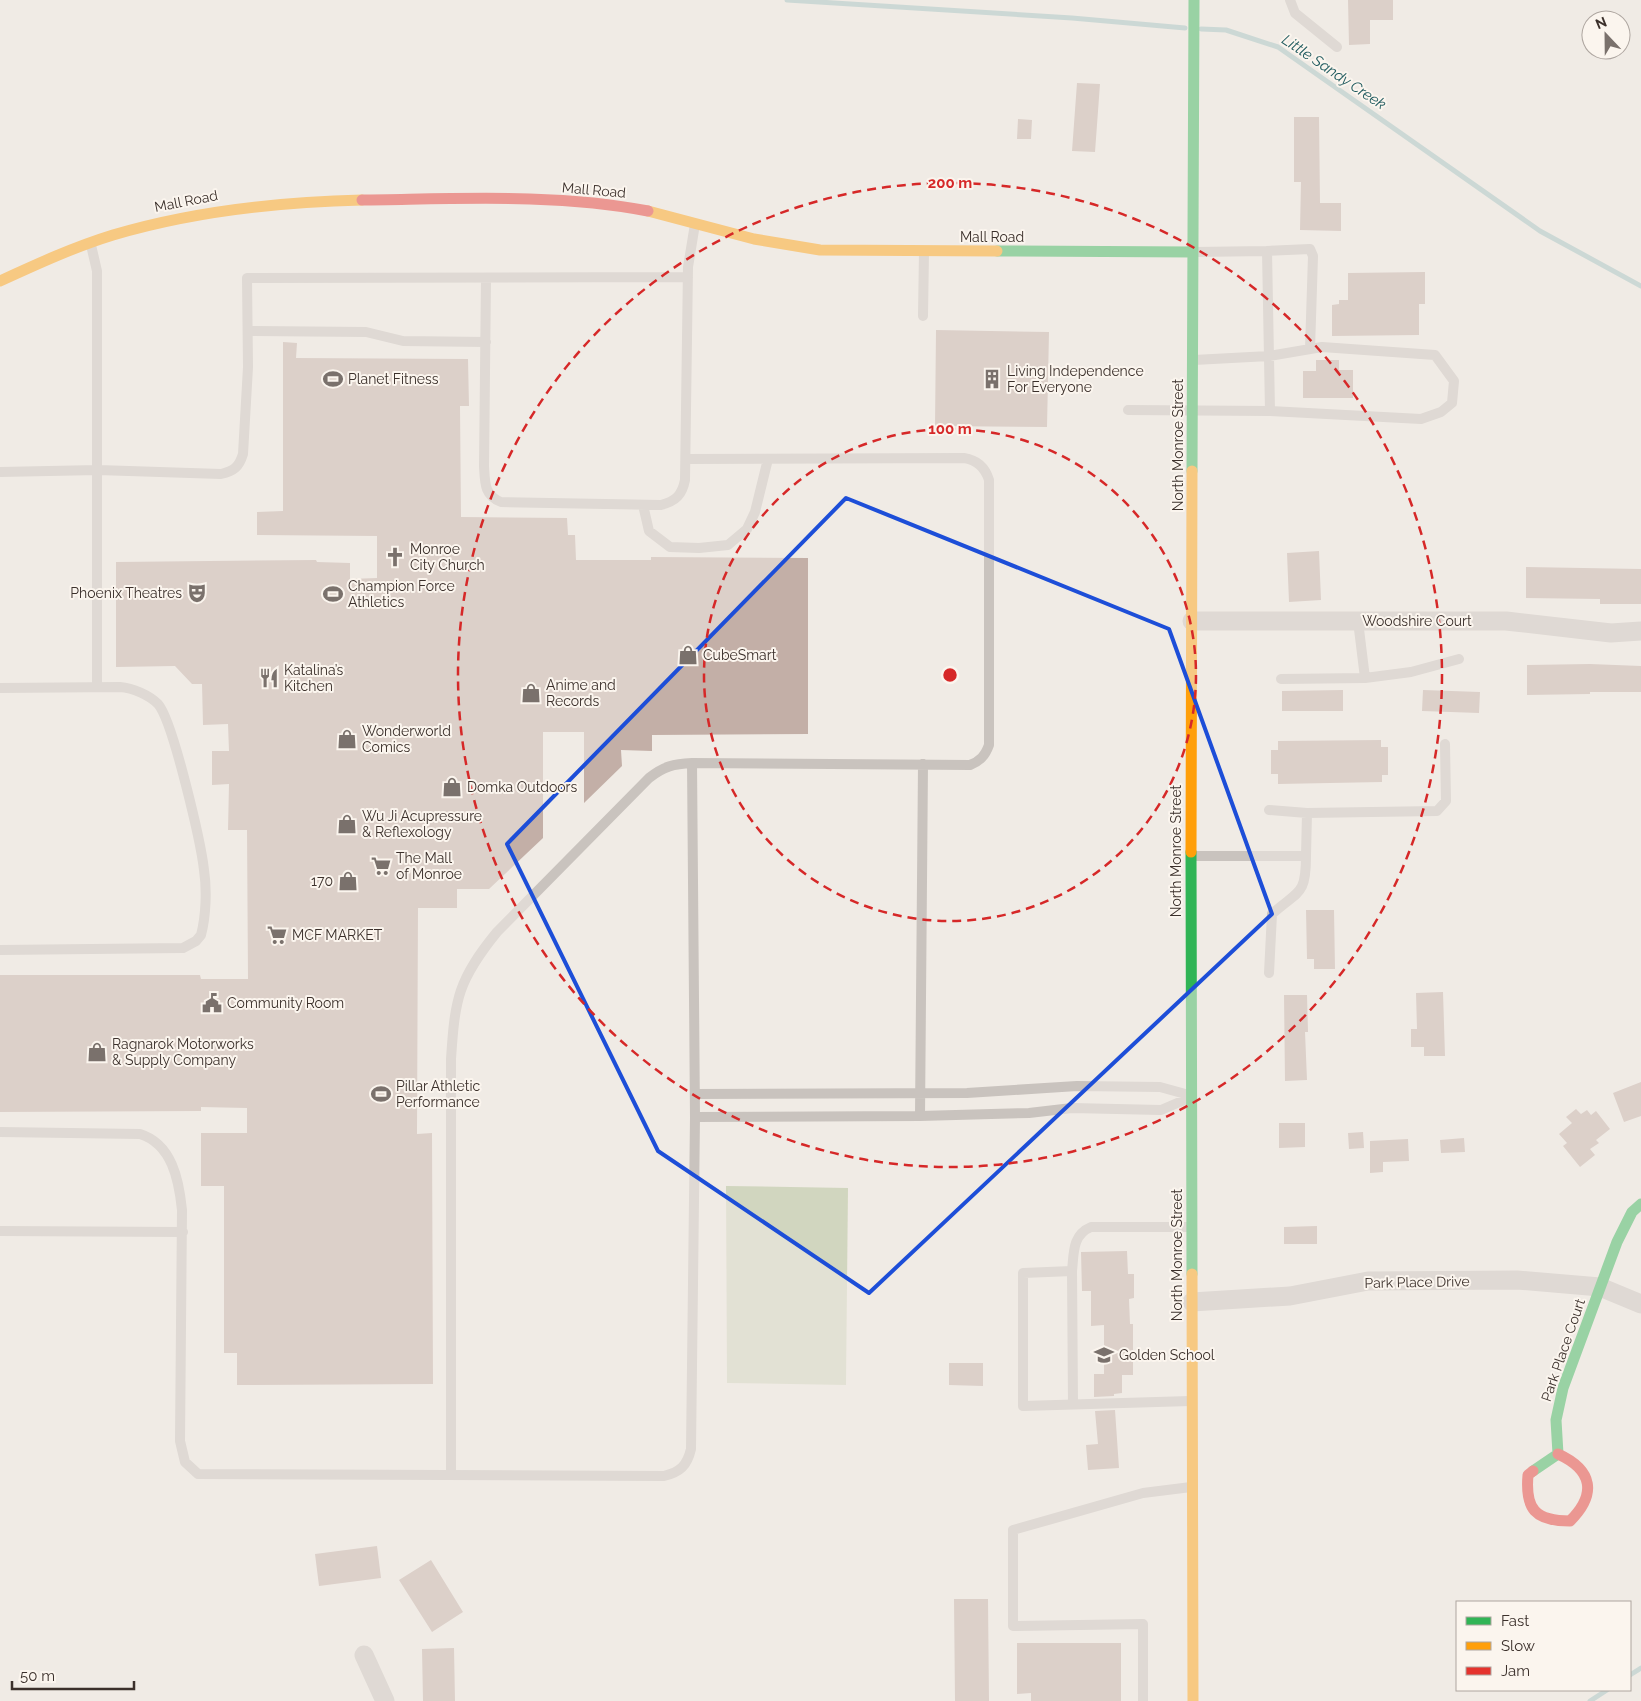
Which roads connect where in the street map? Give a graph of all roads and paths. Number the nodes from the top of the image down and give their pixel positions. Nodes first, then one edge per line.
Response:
1 (1194, 0) edge
2 (1290, 0) edge
3 (1337, 47) dead end
4 (695, 223) junction
5 (90, 242) junction
6 (1267, 251) junction
7 (924, 252) junction
8 (1193, 252) junction
9 (688, 277) junction
10 (486, 278) junction
11 (0, 281) edge
12 (923, 316) dead end
13 (248, 331) junction
14 (486, 342) junction
15 (1310, 349) junction
16 (1269, 356) junction
17 (1193, 360) junction
18 (1128, 410) dead end
19 (1192, 410) junction
20 (1270, 412) junction
21 (686, 459) junction
22 (768, 459) junction
23 (98, 470) junction
24 (0, 472) edge
25 (643, 505) junction
26 (1192, 621) junction
27 (1358, 621) junction
28 (1641, 631) edge
29 (1459, 659) dead end
30 (1365, 678) junction
31 (1281, 679) dead end
32 (97, 686) junction
33 (0, 688) edge
34 (1445, 744) dead end
35 (692, 764) junction
36 (923, 764) junction
37 (1269, 810) dead end
38 (1308, 813) junction
39 (1191, 856) junction
40 (1306, 856) junction
41 (0, 950) edge
42 (1269, 973) dead end
43 (921, 1093) junction
44 (694, 1094) junction
45 (1192, 1096) junction
46 (920, 1116) junction
47 (695, 1117) junction
48 (0, 1132) edge
49 (1641, 1204) edge
50 (1192, 1227) junction
51 (0, 1231) edge
52 (182, 1232) junction
53 (1072, 1271) junction
54 (1600, 1287) junction
55 (1192, 1302) junction
56 (1641, 1304) edge
57 (1192, 1401) junction
58 (1073, 1404) junction
59 (1558, 1454) junction
60 (451, 1475) junction
61 (1192, 1487) junction
62 (364, 1655) dead end
63 (385, 1701) edge
64 (1142, 1701) edge
65 (1193, 1701) edge

1 - 8 main road, North Monroe Street
2 - 3 lane
4 - 5 main road, Mall Road
4 - 7 main road, Mall Road
4 - 9 lane
5 - 11 main road, Mall Road
5 - 23 lane
6 - 8 lane
6 - 15 lane
6 - 16 lane
7 - 8 main road, Mall Road
7 - 12 lane
8 - 17 main road, North Monroe Street
9 - 10 lane
9 - 21 lane
10 - 13 lane
10 - 14 lane
13 - 14 lane
13 - 23 lane
14 - 25 lane
15 - 16 lane
15 - 20 lane
16 - 17 lane
16 - 20 lane
17 - 19 main road, North Monroe Street
18 - 19 lane
19 - 20 lane
19 - 26 main road, North Monroe Street
21 - 22 lane
21 - 25 lane
22 - 25 lane
22 - 36 lane
23 - 24 lane
23 - 32 lane
26 - 27 street, Woodshire Court
26 - 39 main road, North Monroe Street
27 - 28 street, Woodshire Court
27 - 30 lane
29 - 30 lane
30 - 31 lane
32 - 33 lane
32 - 41 lane
34 - 38 lane
35 - 36 lane
35 - 44 lane
35 - 60 lane
36 - 43 lane
37 - 38 lane
38 - 40 lane
39 - 40 lane
39 - 45 main road, North Monroe Street
40 - 42 lane
43 - 44 lane
43 - 45 lane
43 - 46 lane
44 - 47 lane
45 - 46 lane
45 - 50 main road, North Monroe Street
46 - 47 lane
47 - 60 lane
48 - 52 lane
49 - 54 main road, Park Place Court
50 - 53 lane
50 - 55 main road, North Monroe Street
51 - 52 lane
52 - 60 lane
53 - 58 lane
53 - 58 lane
54 - 55 street, Park Place Drive
54 - 56 street, Park Place Drive
54 - 59 main road, Park Place Court
55 - 57 main road, North Monroe Street
57 - 58 lane
57 - 61 main road, North Monroe Street
59 - 59 main road
61 - 64 lane
61 - 65 main road, North Monroe Street
62 - 63 street

